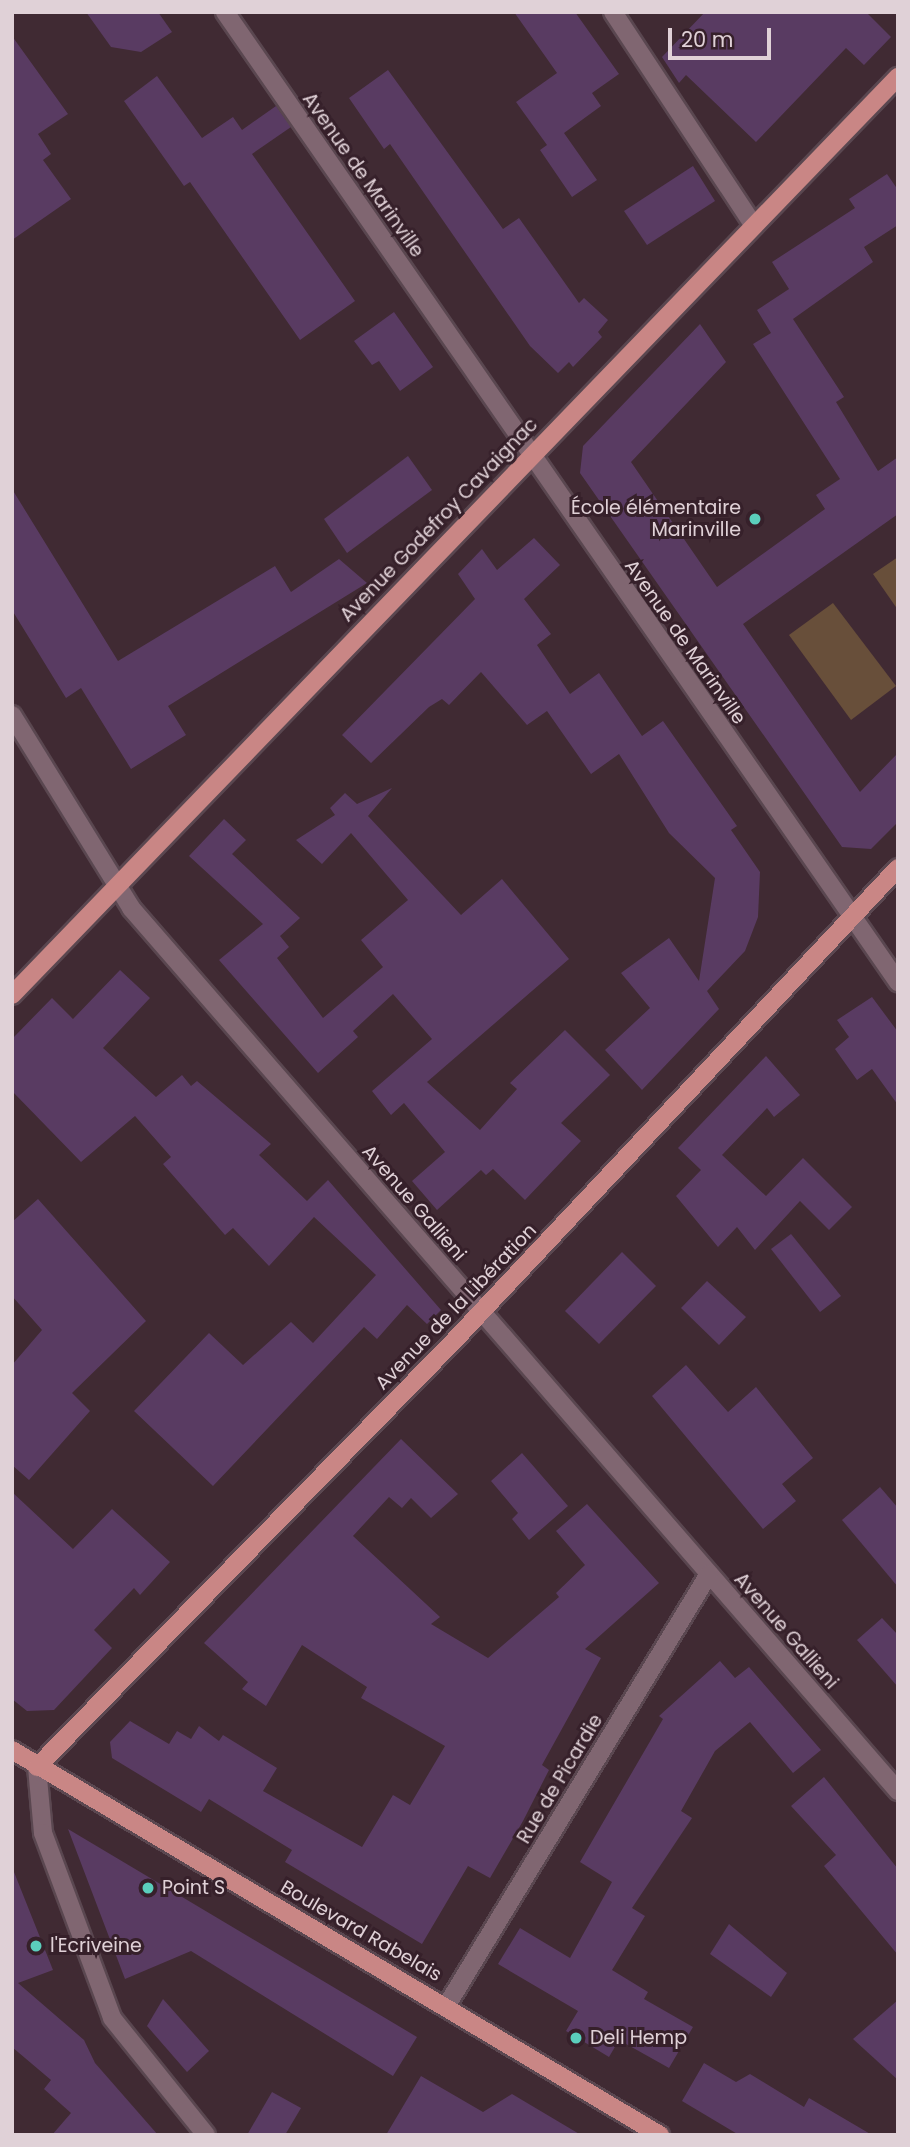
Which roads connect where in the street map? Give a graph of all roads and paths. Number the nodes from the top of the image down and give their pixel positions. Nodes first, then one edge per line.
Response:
1 (225, 12) edge
2 (613, 12) edge
3 (898, 77) edge
4 (754, 226) junction
5 (530, 456) junction
6 (12, 715) edge
7 (898, 868) edge
8 (118, 885) junction
9 (850, 917) junction
10 (898, 982) edge
11 (12, 995) edge
12 (481, 1312) junction
13 (709, 1574) junction
14 (12, 1750) edge
15 (37, 1768) junction
16 (898, 1791) edge
17 (447, 2005) junction
18 (206, 2135) edge
19 (660, 2135) edge

1 - 5 street, Avenue de Marinville
2 - 4 street
3 - 4 main road, Avenue Godefroy Cavaignac
4 - 5 main road, Avenue Godefroy Cavaignac
5 - 8 main road, Avenue Godefroy Cavaignac
5 - 9 street, Avenue de Marinville
6 - 8 street, Avenue Gallieni
7 - 9 main road, Avenue de la Libération
8 - 11 main road, Avenue Godefroy Cavaignac
8 - 12 street, Avenue Gallieni
9 - 10 street, Avenue de Marinville
9 - 12 main road, Avenue de la Libération
12 - 13 street, Avenue Gallieni
12 - 15 main road, Avenue de la Libération
13 - 16 street, Avenue Gallieni
13 - 17 street, Rue de Picardie
14 - 15 main road, Boulevard Rabelais
15 - 17 main road, Boulevard Rabelais
15 - 18 street
17 - 19 main road, Boulevard Rabelais

